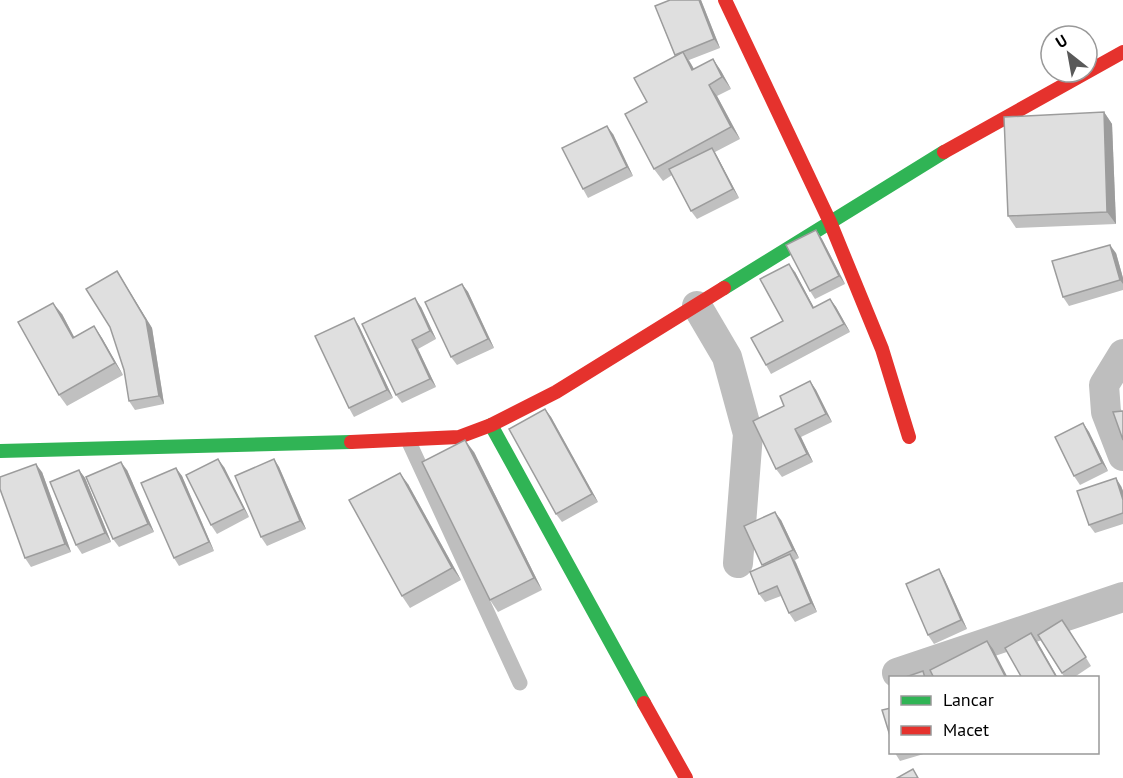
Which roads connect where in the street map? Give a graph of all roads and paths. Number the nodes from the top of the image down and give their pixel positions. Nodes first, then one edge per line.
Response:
1 (725, 0) edge
2 (1123, 52) edge
3 (830, 222) junction
4 (697, 306) junction
5 (1123, 354) edge
6 (491, 425) junction
7 (909, 437) dead end
8 (408, 441) junction
9 (0, 451) edge
10 (1123, 456) edge
11 (738, 563) dead end
12 (1123, 597) edge
13 (897, 673) dead end
14 (520, 683) dead end
15 (686, 778) edge

1 - 3 street
2 - 3 street
3 - 4 street
3 - 7 street
4 - 6 street
4 - 11 street
5 - 10 street
6 - 8 street
6 - 15 street
8 - 9 street
8 - 14 lane
12 - 13 street

